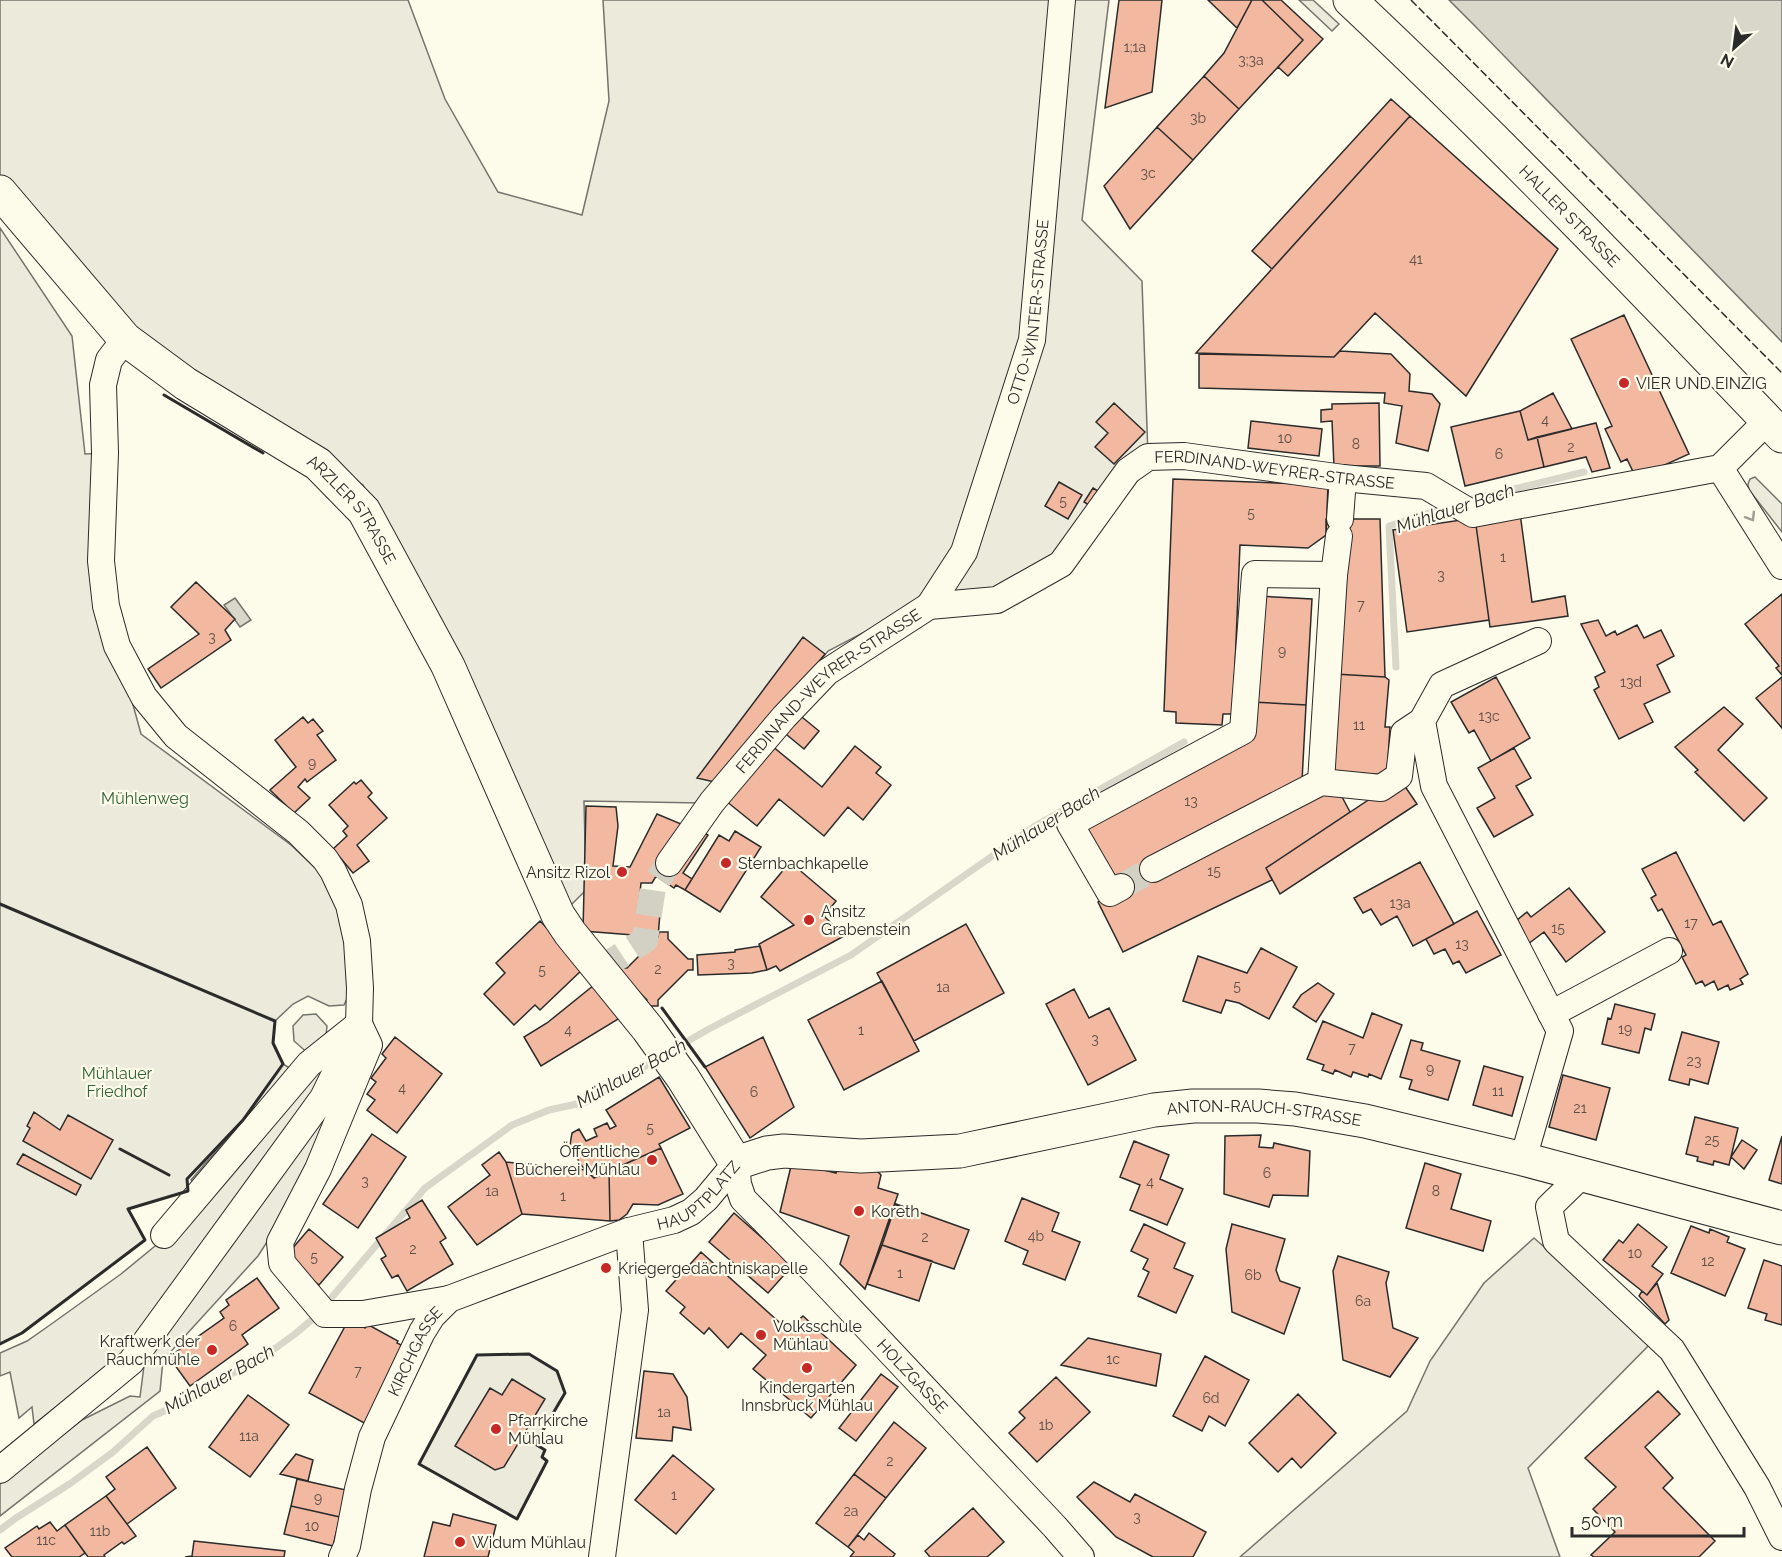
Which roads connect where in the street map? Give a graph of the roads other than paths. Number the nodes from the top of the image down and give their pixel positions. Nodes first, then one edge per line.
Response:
1 (1062, 0) edge
2 (1350, 0) edge
3 (0, 192) edge
4 (125, 339) junction
5 (1775, 429) edge
6 (1720, 468) junction
7 (1343, 478) junction
8 (1782, 566) edge
9 (1334, 575) junction
10 (929, 606) junction
11 (1538, 641) dead end
12 (1422, 721) junction
13 (1321, 782) junction
14 (669, 863) tunnel mouth
15 (1153, 869) tunnel mouth
16 (1121, 887) dead end
17 (1669, 951) dead end
18 (1551, 1014) junction
19 (359, 1024) junction
20 (648, 1029) joint
21 (1523, 1159) junction
22 (736, 1163) junction
23 (1582, 1175) junction
24 (1782, 1228) edge
25 (629, 1231) junction
26 (164, 1235) dead end
27 (449, 1299) junction
28 (0, 1470) edge
29 (1782, 1537) edge
30 (342, 1557) edge
31 (602, 1557) edge
32 (1081, 1557) edge

1 - 10 street, OTTO-WINTER-STRASSE
2 - 5 main road, HALLER STRASSE
3 - 4 main road, ARZLER STRASSE
4 - 19 street
4 - 20 main road, ARZLER STRASSE
5 - 6 street
6 - 7 street, FERDINAND-WEYRER-STRASSE
6 -> 8 street
7 - 9 street
7 - 10 street, FERDINAND-WEYRER-STRASSE
9 - 13 street
9 - 16 street
10 - 14 street, FERDINAND-WEYRER-STRASSE
11 - 12 street
12 - 13 street
12 - 18 street
13 - 15 street
17 - 18 street
18 - 21 street
19 - 26 street
19 - 27 street
19 - 28 street
20 - 22 main road, HAUPTPLATZ
21 - 22 main road, ANTON-RAUCH-STRASSE
21 - 23 main road, ANTON-RAUCH-STRASSE
22 - 25 street, HAUPTPLATZ
22 - 32 street, HOLZGASSE
23 - 24 main road, ANTON-RAUCH-STRASSE
23 - 29 street
25 - 27 street, KIRCHGASSE
25 - 31 street
27 - 30 street, KIRCHGASSE

